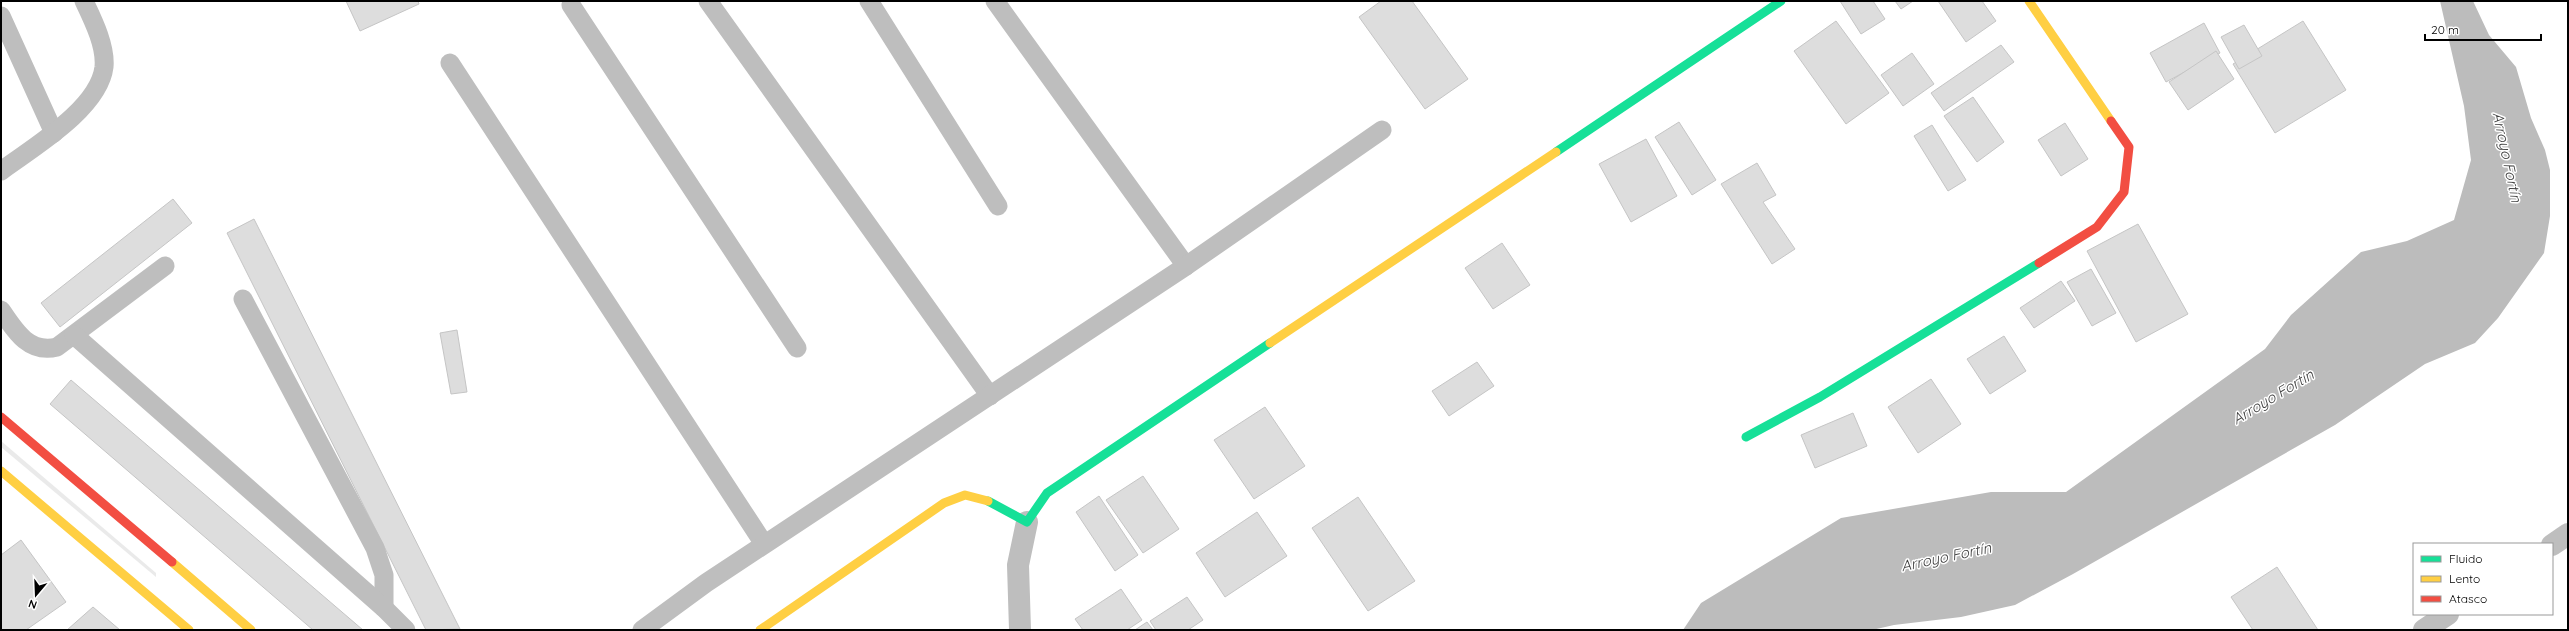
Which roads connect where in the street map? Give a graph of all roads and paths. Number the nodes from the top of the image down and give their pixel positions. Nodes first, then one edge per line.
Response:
1 (84, 1) edge
2 (708, 1) edge
3 (869, 1) edge
4 (995, 1) edge
5 (1781, 1) edge
6 (2029, 1) edge
7 (570, 5) dead end
8 (1, 16) edge
9 (450, 63) dead end
10 (1382, 130) dead end
11 (54, 133) junction
12 (1, 171) edge
13 (998, 206) dead end
14 (165, 266) dead end
15 (1186, 266) junction
16 (242, 299) dead end
17 (1, 310) edge
18 (74, 335) junction
19 (797, 348) dead end
20 (990, 396) junction
21 (1, 417) edge
22 (1746, 437) dead end
23 (1, 471) edge
24 (1027, 522) junction
25 (2568, 534) edge
26 (2553, 543) edge
27 (764, 544) junction
28 (384, 608) junction
29 (2449, 620) edge
30 (188, 630) edge
31 (251, 630) edge
32 (406, 630) edge
33 (642, 630) edge
34 (760, 630) edge
35 (1020, 630) edge
36 (2424, 630) edge

1 - 11 lane
2 - 20 lane
3 - 13 lane
4 - 15 lane
5 - 24 street
6 - 22 street
7 - 19 lane
8 - 11 lane
9 - 27 lane
10 - 15 lane
11 - 12 lane
14 - 18 lane
15 - 20 lane
16 - 28 lane
17 - 18 lane
18 - 28 lane
20 - 27 lane
21 - 31 street
23 - 30 street
24 - 34 street
24 - 35 street
25 - 26 street
27 - 33 lane
28 - 32 lane
29 - 36 street

